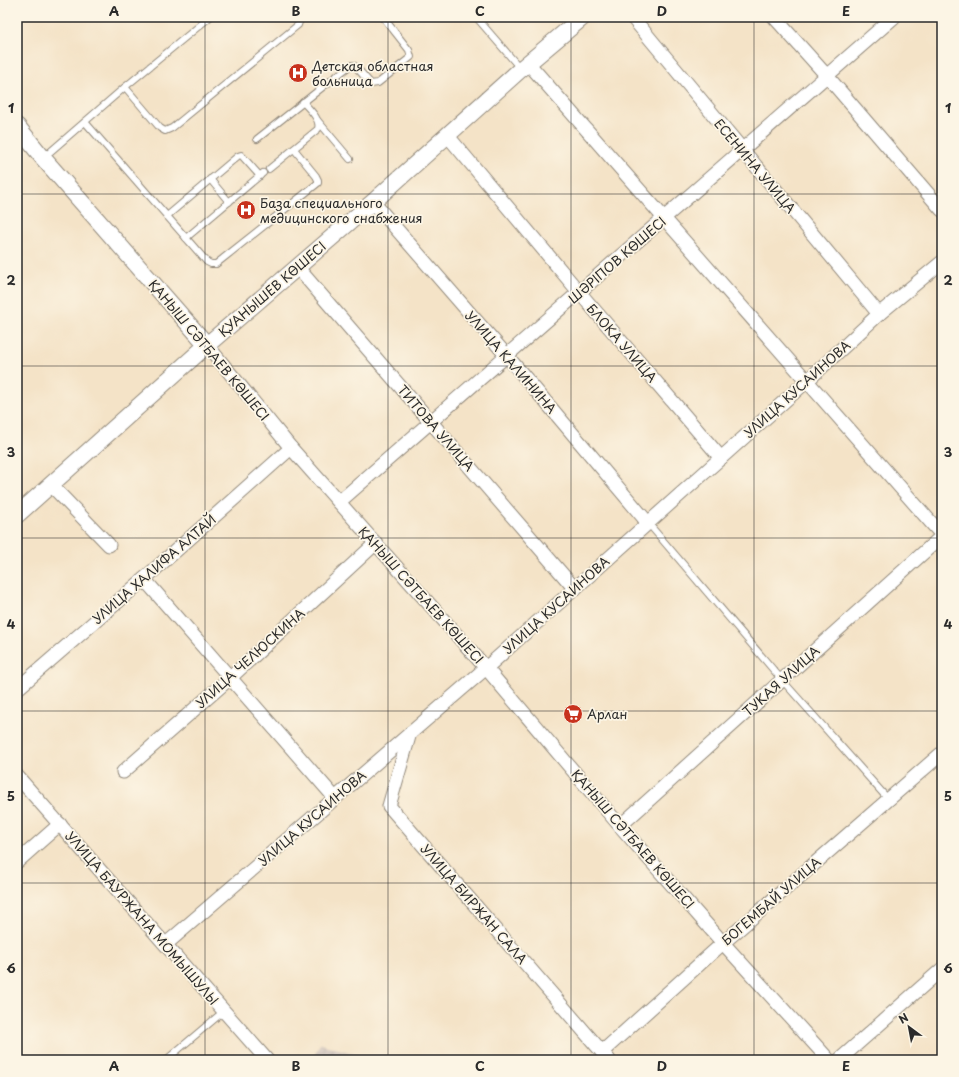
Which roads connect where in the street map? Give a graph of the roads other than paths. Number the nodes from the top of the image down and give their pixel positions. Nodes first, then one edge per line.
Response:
1 (210, 17) edge
2 (299, 17) edge
3 (382, 17) edge
4 (476, 17) edge
5 (583, 17) edge
6 (632, 17) edge
7 (774, 17) edge
8 (894, 17) edge
9 (524, 66) junction
10 (827, 76) junction
11 (125, 86) junction
12 (303, 102) junction
13 (318, 121) junction
14 (85, 122) junction
15 (17, 126) edge
16 (447, 135) junction
17 (257, 139) dead end
18 (294, 149) junction
19 (742, 151) junction
20 (43, 158) junction
21 (350, 159) dead end
22 (269, 169) dead end
23 (210, 179) junction
24 (229, 202) junction
25 (373, 202) junction
26 (942, 210) edge
27 (167, 216) junction
28 (664, 219) junction
29 (186, 238) junction
30 (942, 262) edge
31 (297, 268) junction
32 (579, 292) junction
33 (879, 314) junction
34 (207, 345) junction
35 (507, 356) junction
36 (807, 381) junction
37 (431, 422) junction
38 (291, 448) junction
39 (721, 458) junction
40 (51, 485) junction
41 (339, 502) junction
42 (17, 515) edge
43 (648, 523) junction
44 (942, 535) edge
45 (376, 543) junction
46 (109, 545) dead end
47 (144, 579) junction
48 (575, 589) junction
49 (486, 668) junction
50 (230, 678) junction
51 (782, 680) junction
52 (17, 689) edge
53 (410, 733) junction
54 (942, 753) edge
55 (123, 772) dead end
56 (17, 776) edge
57 (335, 798) junction
58 (888, 799) junction
59 (60, 824) junction
60 (620, 826) junction
61 (17, 862) edge
62 (723, 942) junction
63 (166, 944) junction
64 (942, 969) edge
65 (224, 1011) junction
66 (604, 1057) edge
67 (166, 1060) edge
68 (268, 1060) edge
69 (829, 1060) edge
70 (839, 1060) edge

1 - 11 lane
2 - 11 lane
3 - 12 lane
4 - 9 lane
5 - 9 street, ҚУАНЫШЕВ КӨШЕСІ
6 - 19 street, ЕСЕНИНА УЛИЦА
7 - 10 street
8 - 10 street, ШӘРІПОВ КӨШЕСІ
9 - 16 street, ҚУАНЫШЕВ КӨШЕСІ
9 - 28 street
10 - 19 street, ШӘРІПОВ КӨШЕСІ
10 - 26 street
11 - 14 lane
12 - 13 lane
12 - 17 lane
13 - 18 lane
13 - 21 lane
14 - 20 lane
14 - 27 lane
15 - 20 street, ҚАНЫШ СӘТБАЕВ КӨШЕСІ
16 - 25 street, ҚУАНЫШЕВ КӨШЕСІ
16 - 32 street, БЛОКА УЛИЦА
18 - 22 lane
18 - 29 lane
19 - 28 street, ШӘРІПОВ КӨШЕСІ
19 - 33 street, ЕСЕНИНА УЛИЦА
20 - 34 street, ҚАНЫШ СӘТБАЕВ КӨШЕСІ
23 - 24 lane
23 - 24 lane
23 - 27 lane
24 - 29 lane
25 - 31 street, ҚУАНЫШЕВ КӨШЕСІ
25 - 35 street, УЛИЦА КАЛИНИНА
27 - 29 lane
28 - 32 street, ШӘРІПОВ КӨШЕСІ
28 - 36 street
30 - 33 street, УЛИЦА КУСАИНОВА
31 - 34 street, ҚУАНЫШЕВ КӨШЕСІ
31 - 37 street, ТИТОВА УЛИЦА
32 - 35 street, ШӘРІПОВ КӨШЕСІ
32 - 39 street, БЛОКА УЛИЦА
33 - 36 street, УЛИЦА КУСАИНОВА
34 - 38 street, ҚАНЫШ СӘТБАЕВ КӨШЕСІ
34 - 40 street, ҚУАНЫШЕВ КӨШЕСІ
35 - 37 street, ШӘРІПОВ КӨШЕСІ
35 - 43 street, УЛИЦА КАЛИНИНА
36 - 39 street, УЛИЦА КУСАИНОВА
36 - 44 street
37 - 41 street, ШӘРІПОВ КӨШЕСІ
37 - 48 street, ТИТОВА УЛИЦА
38 - 41 street, ҚАНЫШ СӘТБАЕВ КӨШЕСІ
38 - 47 street, УЛИЦА ХАЛИФА АЛТАЙ
39 - 43 street, УЛИЦА КУСАИНОВА
40 - 42 street, ҚУАНЫШЕВ КӨШЕСІ
40 - 46 street
41 - 45 street, ҚАНЫШ СӘТБАЕВ КӨШЕСІ
43 - 48 street, УЛИЦА КУСАИНОВА
43 - 51 lane
44 - 51 street, ТУКАЯ УЛИЦА
45 - 49 street, ҚАНЫШ СӘТБАЕВ КӨШЕСІ
45 - 50 street, УЛИЦА ЧЕЛЮСКИНА
47 - 50 street
47 - 52 street, УЛИЦА ХАЛИФА АЛТАЙ
48 - 49 street, УЛИЦА КУСАИНОВА
49 - 53 street, УЛИЦА КУСАИНОВА
49 - 60 street, ҚАНЫШ СӘТБАЕВ КӨШЕСІ
50 - 55 street, УЛИЦА ЧЕЛЮСКИНА
50 - 57 street
51 - 58 lane
51 - 60 street, ТУКАЯ УЛИЦА
53 - 57 street, УЛИЦА КУСАИНОВА
53 - 66 street, УЛИЦА БИРЖАН САЛА
54 - 58 street, БОГЕМБАЙ УЛИЦА
56 - 59 street, УЛИЦА БАУРЖАНА МОМЫШУЛЫ
57 - 63 street, УЛИЦА КУСАИНОВА
58 - 62 street, БОГЕМБАЙ УЛИЦА
59 - 61 street
59 - 63 street, УЛИЦА БАУРЖАНА МОМЫШУЛЫ
60 - 62 street, ҚАНЫШ СӘТБАЕВ КӨШЕСІ
62 - 66 street, БОГЕМБАЙ УЛИЦА
62 - 69 street, ҚАНЫШ СӘТБАЕВ КӨШЕСІ
63 - 65 street, УЛИЦА БАУРЖАНА МОМЫШУЛЫ
64 - 70 street
65 - 67 lane
65 - 68 street, УЛИЦА БАУРЖАНА МОМЫШУЛЫ

